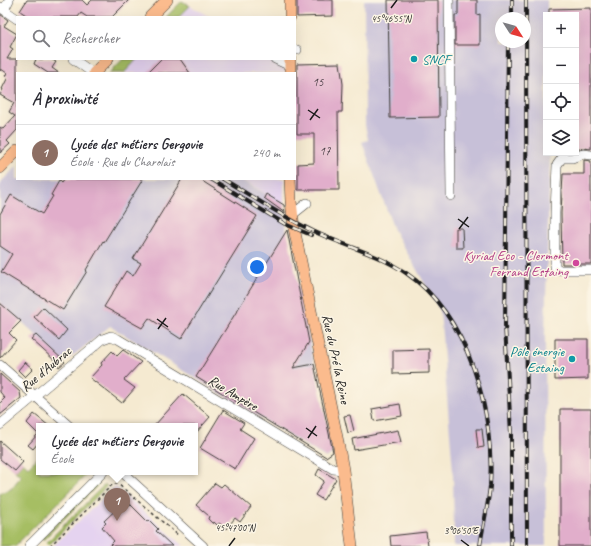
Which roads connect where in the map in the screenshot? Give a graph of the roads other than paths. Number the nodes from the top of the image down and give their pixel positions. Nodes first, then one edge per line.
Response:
1 (9, 0) edge
2 (167, 0) edge
3 (290, 0) edge
4 (449, 0) edge
5 (2, 8) edge
6 (151, 16) edge
7 (290, 16) edge
8 (16, 18) edge
9 (74, 60) edge
10 (107, 60) edge
11 (92, 72) edge
12 (95, 72) edge
13 (16, 152) edge
14 (591, 155) edge
15 (561, 157) edge
16 (0, 168) edge
17 (290, 180) edge
18 (451, 196) dead end
19 (307, 203) dead end
20 (292, 214) junction
21 (591, 270) edge
22 (111, 336) joint
23 (0, 365) edge
24 (34, 396) junction
25 (66, 423) edge
26 (0, 425) edge
27 (343, 470) junction
28 (100, 475) edge
29 (125, 475) edge
30 (29, 546) edge
31 (203, 546) edge
32 (352, 546) edge

1 - 5 street
2 - 6 main road
3 - 7 main road
4 - 18 street
5 - 8 street
9 - 11 street
10 - 12 main road
13 - 16 main road
14 - 15 street
15 - 21 street
17 - 20 main road, Rue du Pré la Reine
19 - 20 street
20 - 27 main road, Rue du Pré la Reine
22 - 24 street, Rue d'Aubrac
22 - 27 street, Rue Ampère
23 - 24 street
24 - 25 street
24 - 26 street, Rue d'Aubrac
27 - 32 main road, Rue du Pré la Reine
28 - 30 street
29 - 31 street

